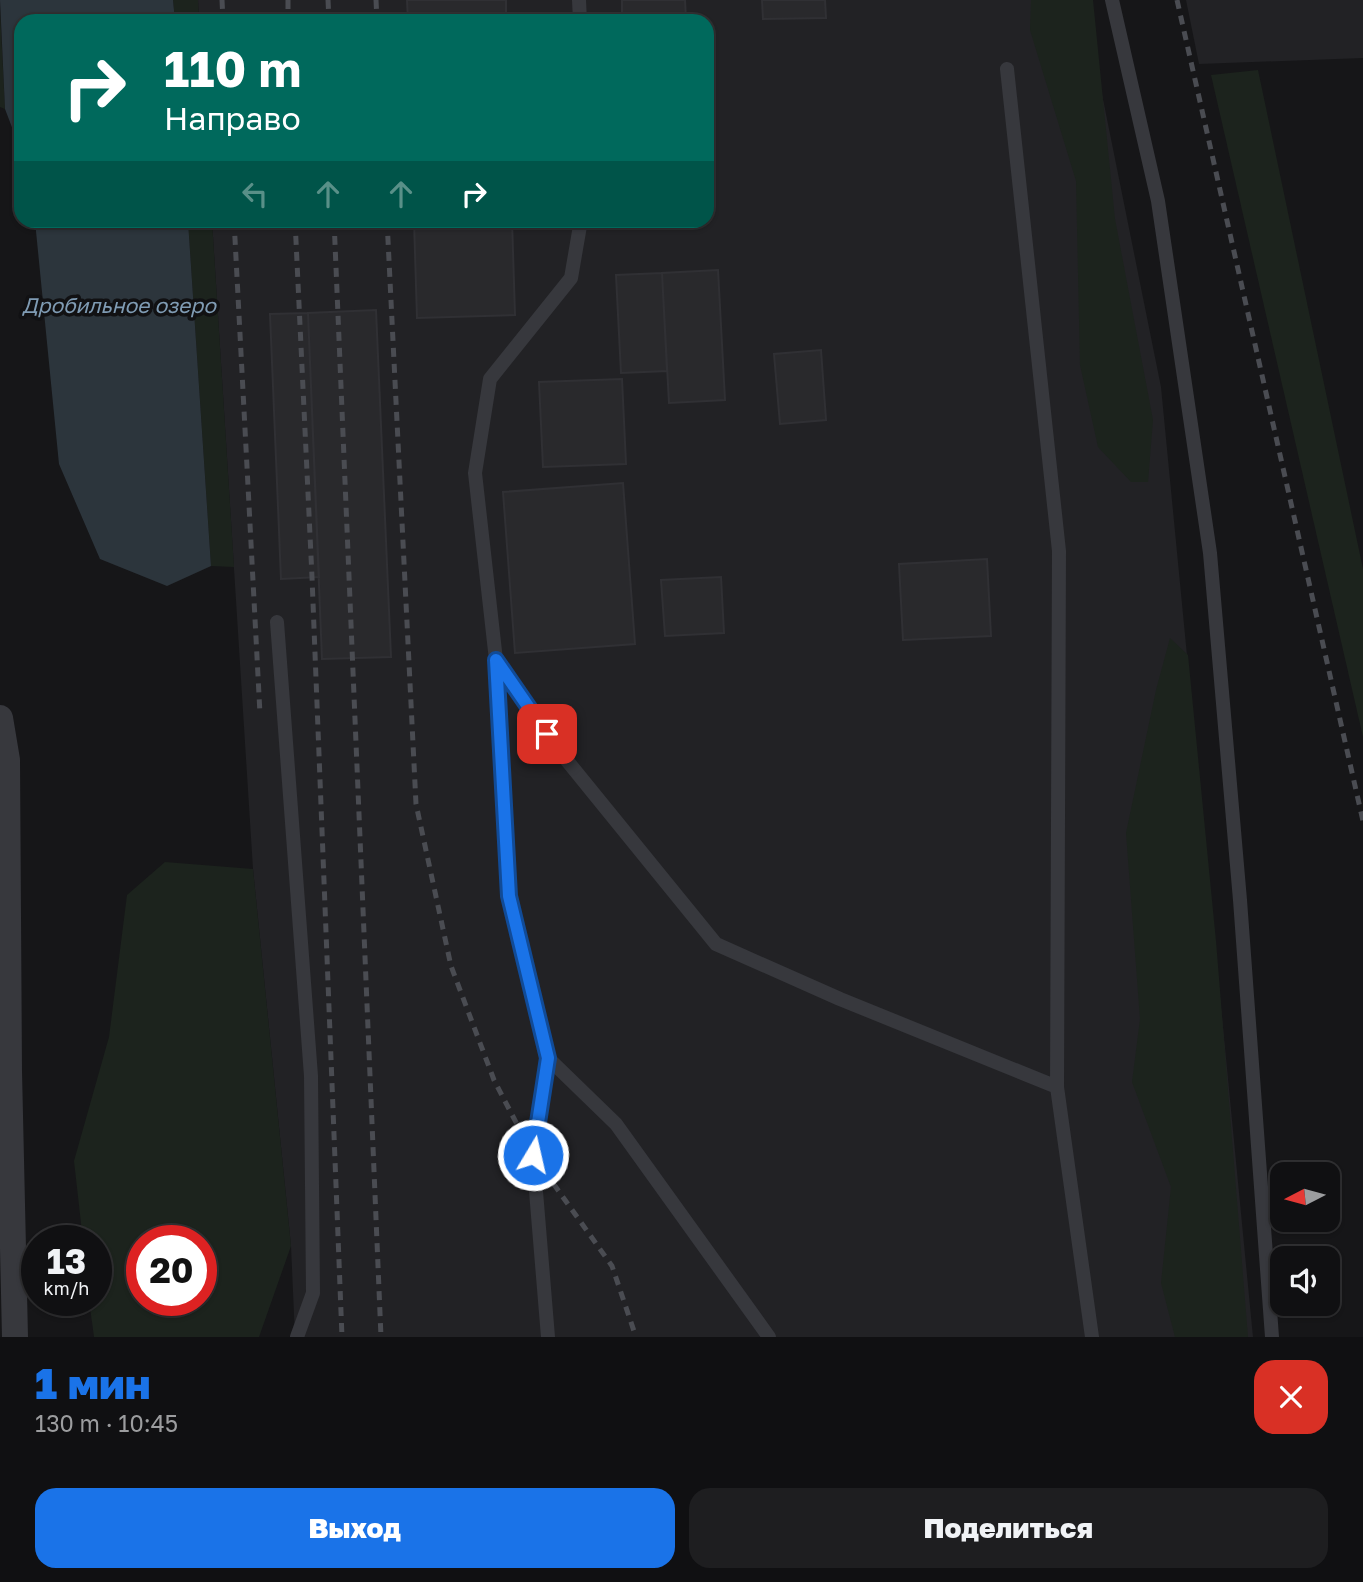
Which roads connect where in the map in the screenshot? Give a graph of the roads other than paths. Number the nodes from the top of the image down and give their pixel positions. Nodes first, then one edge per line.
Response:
1 (1112, 0) edge
2 (1007, 69) dead end
3 (580, 228) edge
4 (277, 622) dead end
5 (496, 660) junction
6 (0, 718) edge
7 (548, 1058) junction
8 (1057, 1087) junction
9 (15, 1337) edge
10 (297, 1337) edge
11 (548, 1337) edge
12 (769, 1337) edge
13 (1092, 1337) edge
14 (1272, 1337) edge

1 - 14 lane
2 - 8 lane
3 - 5 lane
4 - 10 lane
5 - 7 lane
5 - 8 lane
6 - 9 street
7 - 11 lane
7 - 12 lane
8 - 13 lane

